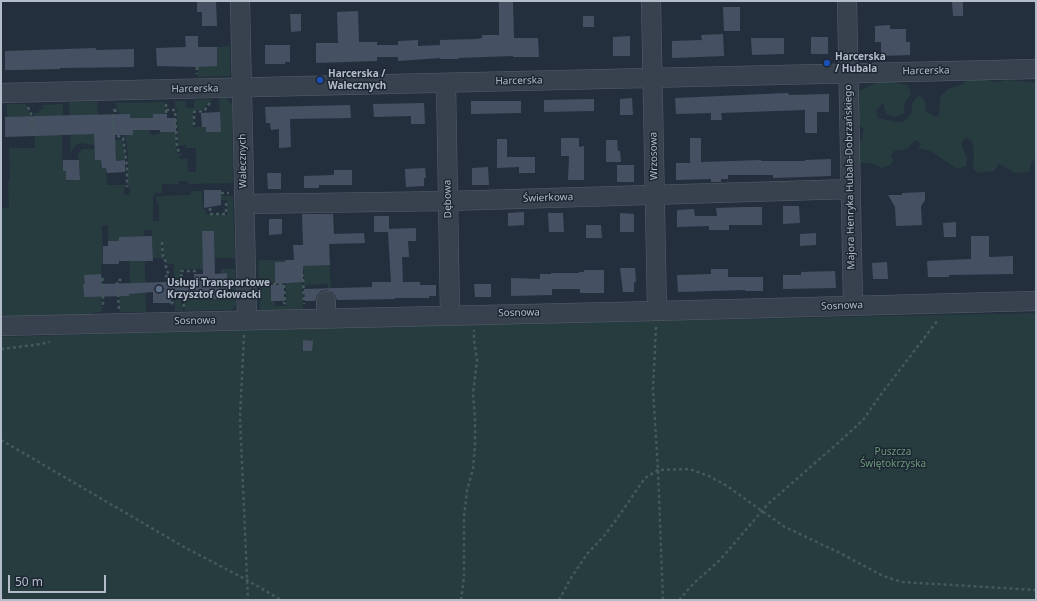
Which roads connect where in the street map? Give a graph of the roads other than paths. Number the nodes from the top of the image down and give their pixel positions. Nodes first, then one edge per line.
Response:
1 (240, 1) edge
2 (651, 1) edge
3 (847, 1) edge
4 (1036, 69) edge
5 (848, 73) junction
6 (653, 78) junction
7 (446, 83) junction
8 (242, 88) junction
9 (1, 93) edge
10 (851, 189) junction
11 (654, 195) junction
12 (448, 200) junction
13 (244, 204) junction
14 (1036, 301) edge
15 (853, 305) junction
16 (657, 311) junction
17 (450, 315) junction
18 (247, 320) junction
19 (1, 326) edge

1 - 8 street, Walecznych
2 - 6 street, Wrzosowa
3 - 5 street, Majora Henryka Hubala-Dobrzańskiego
4 - 5 street, Harcerska
5 - 6 street, Harcerska
5 - 10 street, Majora Henryka Hubala-Dobrzańskiego
6 - 7 street, Harcerska
6 - 11 street, Wrzosowa
7 - 8 street, Harcerska
7 - 12 street, Dębowa
8 - 9 street, Harcerska
8 - 13 street, Walecznych
10 - 11 street, Świerkowa
10 - 15 street, Majora Henryka Hubala-Dobrzańskiego
11 - 12 street, Świerkowa
11 - 16 street, Wrzosowa
12 - 13 street, Świerkowa
12 - 17 street, Dębowa
13 - 18 street, Walecznych
14 - 15 street, Sosnowa
15 - 16 street, Sosnowa
16 - 17 street, Sosnowa
17 - 18 street, Sosnowa
18 - 19 street, Sosnowa

